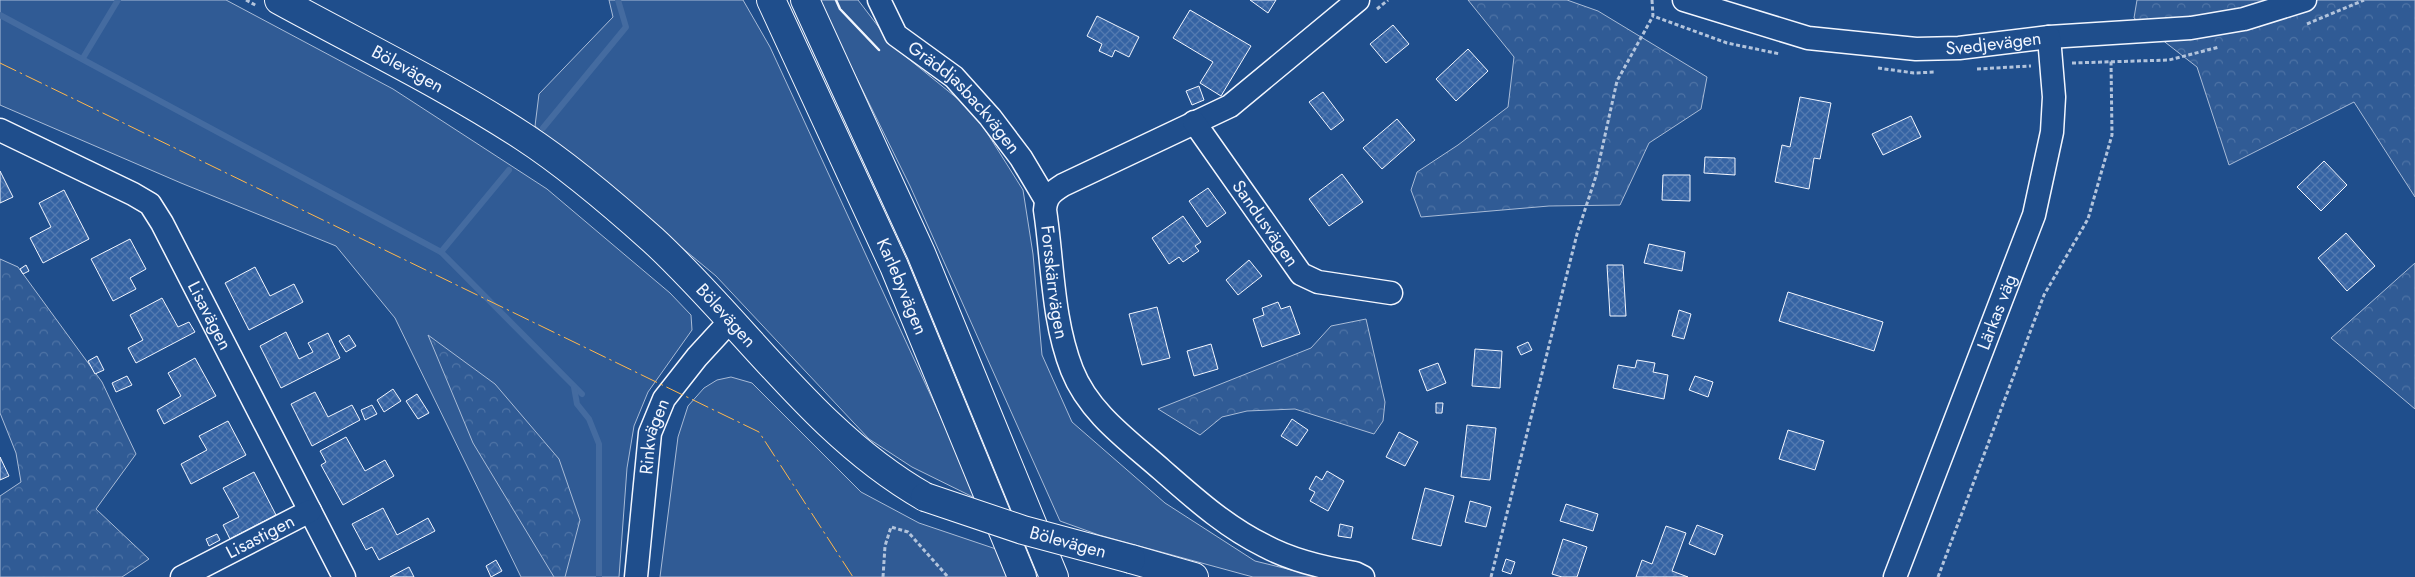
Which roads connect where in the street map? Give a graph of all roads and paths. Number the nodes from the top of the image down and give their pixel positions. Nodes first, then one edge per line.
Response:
1 (246, 0) edge
2 (771, 0) edge
3 (805, 0) edge
4 (879, 0) edge
5 (1358, 0) edge
6 (1684, 0) edge
7 (2305, 0) edge
8 (271, 5) edge
9 (1653, 16) dead end
10 (2049, 38) junction
11 (2111, 61) dead end
12 (1194, 122) junction
13 (0, 130) edge
14 (1046, 200) junction
15 (1391, 293) dead end
16 (731, 320) junction
17 (310, 511) junction
18 (182, 577) edge
19 (344, 577) edge
20 (636, 577) edge
21 (883, 577) edge
22 (948, 577) edge
23 (1022, 577) edge
24 (1054, 577) edge
25 (1194, 577) edge
26 (1363, 577) edge
27 (1492, 577) edge
28 (1895, 577) edge
29 (1938, 577) edge

1 - 8 path
2 - 23 main road, Karlebyvägen
3 - 24 main road, Karlebyvägen
4 - 14 street, Gräddjasbackvägen
5 - 12 street, Forsskärrvägen
6 - 10 street, Svedjevägen
7 - 10 street, Svedjevägen
8 - 16 main road, Bölevägen
9 - 27 path
10 - 28 street, Lärkas väg
11 - 29 path
12 - 14 street, Forsskärrvägen
12 - 15 street, Sandusvägen
13 - 17 street, Lisavägen
14 - 26 street, Forsskärrvägen
16 - 20 street, Rinkvägen
16 - 25 main road, Bölevägen, bridge
17 - 18 street, Lisastigen
17 - 19 street, Lisavägen
21 - 22 path

